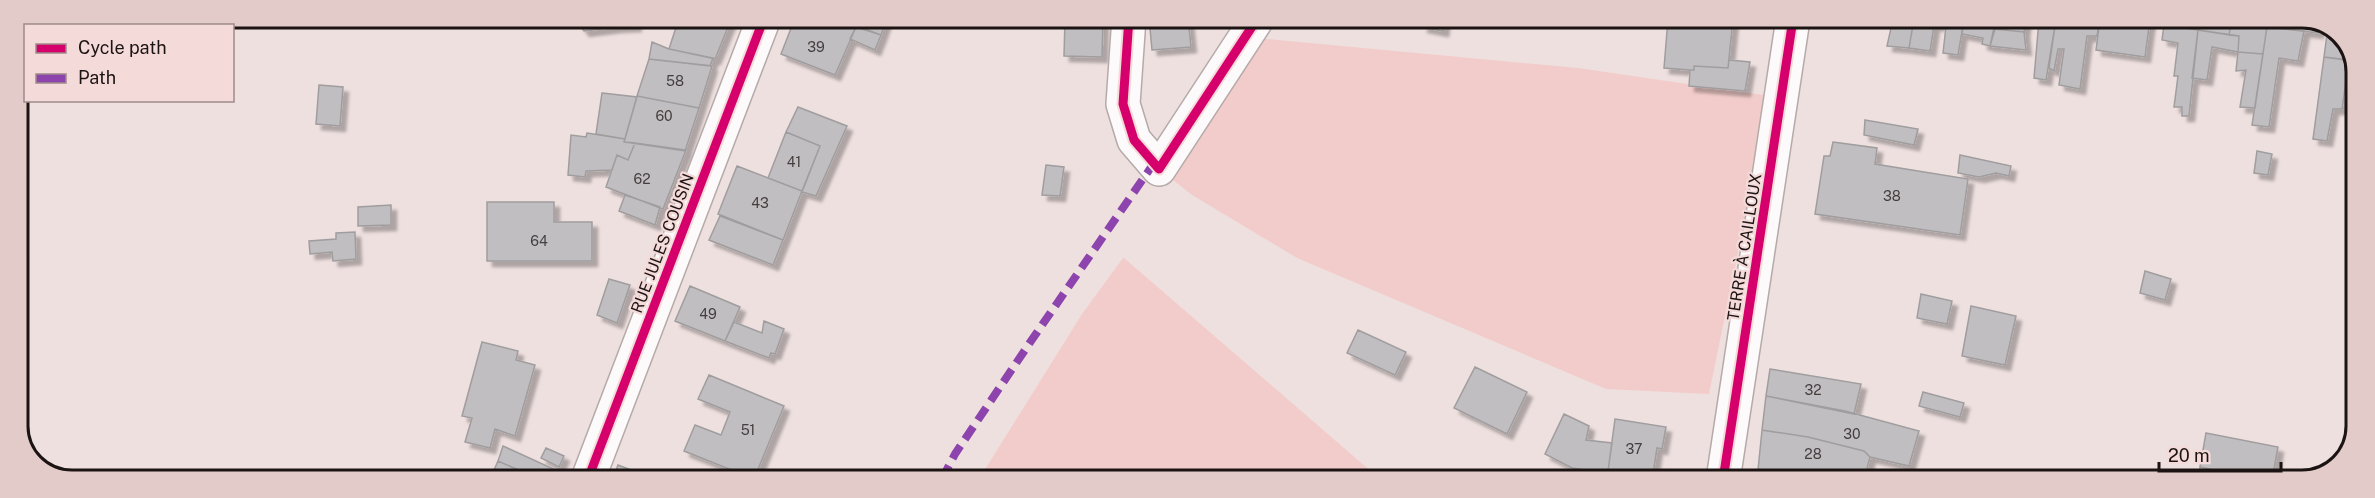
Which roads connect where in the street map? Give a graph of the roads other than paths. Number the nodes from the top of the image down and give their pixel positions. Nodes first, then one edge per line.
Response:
1 (760, 29) edge
2 (1128, 29) edge
3 (1250, 29) edge
4 (1791, 29) edge
5 (591, 470) edge
6 (1725, 470) edge

1 - 5 street, RUE JULES COUSIN
2 - 3 street
4 - 6 street, TERRE À CAILLOUX

